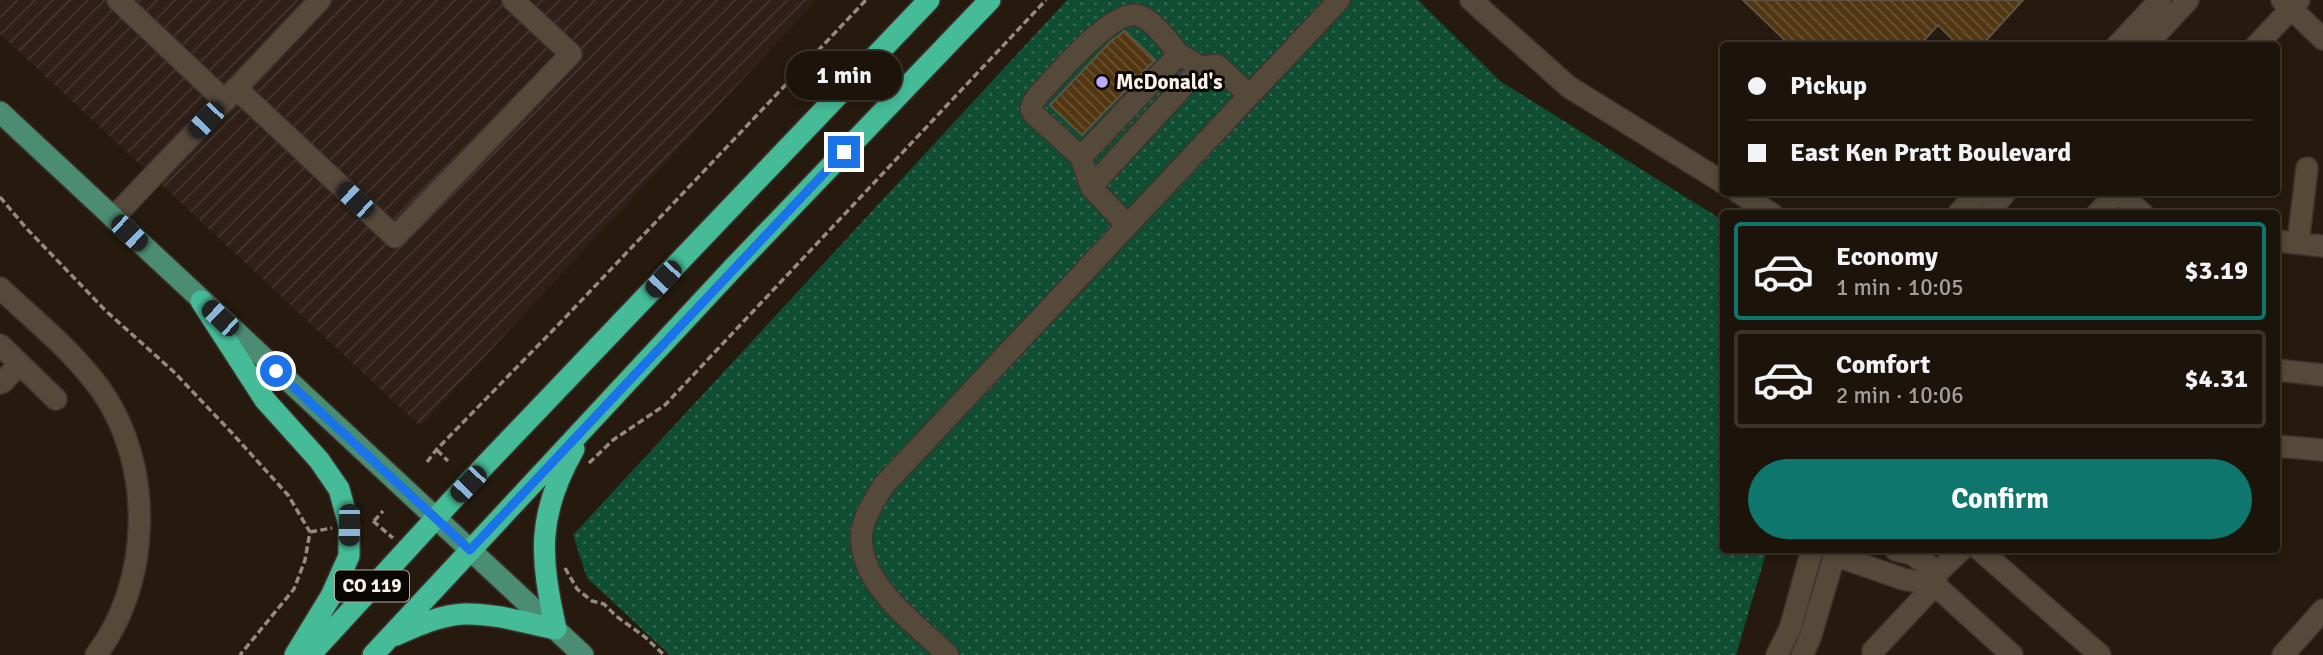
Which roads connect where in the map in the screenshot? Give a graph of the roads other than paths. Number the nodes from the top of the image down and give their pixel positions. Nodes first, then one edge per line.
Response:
1 (118, 0) edge
2 (320, 0) edge
3 (513, 0) edge
4 (929, 0) edge
5 (990, 0) edge
6 (1339, 0) edge
7 (1471, 0) edge
8 (2160, 0) edge
9 (2188, 0) edge
10 (2290, 3) edge
11 (2323, 39) edge
12 (2121, 42) edge
13 (2149, 42) edge
14 (2259, 42) edge
15 (1179, 54) junction
16 (1201, 67) junction
17 (230, 94) junction
18 (1250, 95) junction
19 (0, 112) edge
20 (1081, 158) junction
21 (2307, 168) dead end
22 (1720, 181) edge
23 (1091, 187) junction
24 (1744, 196) edge
25 (1974, 196) edge
26 (2003, 196) edge
27 (2114, 196) edge
28 (2123, 196) edge
29 (1766, 210) edge
30 (1962, 210) edge
31 (1990, 210) edge
32 (2101, 210) edge
33 (2138, 210) edge
34 (113, 218) junction
35 (1127, 225) junction
36 (2280, 241) edge
37 (2298, 243) junction
38 (2323, 246) edge
39 (0, 288) edge
40 (201, 301) junction
41 (0, 345) edge
42 (19, 364) junction
43 (2280, 370) edge
44 (2323, 374) edge
45 (0, 383) edge
46 (56, 399) dead end
47 (589, 423) junction
48 (2280, 446) edge
49 (2323, 450) edge
50 (436, 518) junction
51 (470, 550) junction
52 (1811, 553) edge
53 (1835, 553) edge
54 (1837, 553) edge
55 (1884, 553) edge
56 (1908, 553) edge
57 (1958, 553) edge
58 (1983, 553) edge
59 (1880, 571) junction
60 (1936, 579) junction
61 (2323, 610) edge
62 (555, 629) junction
63 (388, 639) junction
64 (1873, 651) dead end
65 (96, 655) edge
66 (295, 655) edge
67 (310, 655) edge
68 (373, 655) edge
69 (583, 655) edge
70 (948, 655) edge
71 (1777, 655) edge
72 (1802, 655) edge
73 (2012, 655) edge
74 (2100, 655) edge
75 (2283, 655) edge

1 - 17 street
2 - 17 street
3 - 17 street
4 - 50 highway, CO 119
5 - 47 highway, CO 119
6 - 18 street
7 - 22 street
8 - 12 street
9 - 13 street
10 - 11 street
10 - 14 street
15 - 16 street
15 - 20 street
15 - 20 street
16 - 18 street
16 - 23 street
17 - 34 street
18 - 35 street
19 - 34 main road
20 - 23 street
21 - 37 street
23 - 35 street
24 - 29 street
25 - 30 street
26 - 31 street
27 - 32 street
28 - 33 street
34 - 40 main road
35 - 70 street
36 - 37 street
37 - 38 street
39 - 65 street
40 - 50 main road
40 - 66 highway
41 - 42 street
42 - 45 street
42 - 46 street
43 - 44 street
47 - 51 highway, CO 119
47 - 62 highway
48 - 49 street
50 - 51 main road
50 - 67 highway, CO 119
51 - 62 main road
51 - 63 highway, CO 119
52 - 71 street
53 - 72 street
54 - 59 street
55 - 59 street
56 - 60 street
57 - 60 street
58 - 74 street
59 - 60 street
60 - 64 street
60 - 73 street
61 - 75 street
62 - 63 highway
62 - 69 main road
63 - 68 highway, CO 119

